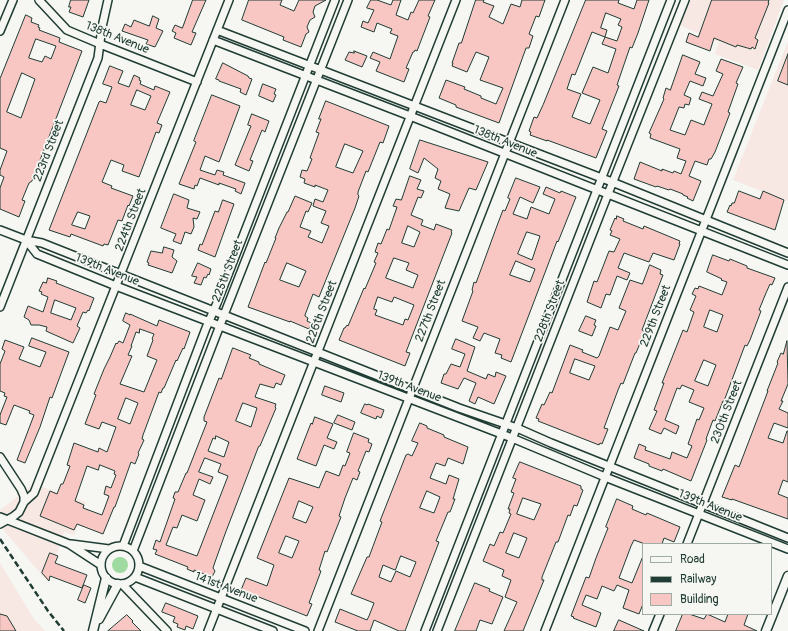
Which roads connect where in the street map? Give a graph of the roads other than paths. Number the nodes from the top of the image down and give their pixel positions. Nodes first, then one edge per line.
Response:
1 (13, 0) edge
2 (39, 0) edge
3 (108, 0) edge
4 (229, 0) edge
5 (335, 0) edge
6 (348, 0) edge
7 (456, 0) edge
8 (565, 0) edge
9 (671, 0) edge
10 (685, 0) edge
11 (788, 10) edge
12 (663, 21) junction
13 (675, 26) junction
14 (217, 30) junction
15 (0, 31) edge
16 (213, 40) junction
17 (100, 44) junction
18 (309, 65) junction
19 (320, 70) junction
20 (305, 76) junction
21 (317, 80) junction
22 (197, 82) junction
23 (632, 99) junction
24 (643, 105) junction
25 (414, 106) junction
26 (410, 116) junction
27 (509, 143) junction
28 (504, 154) junction
29 (601, 178) junction
30 (612, 182) junction
31 (597, 190) junction
32 (608, 194) junction
33 (706, 220) junction
34 (0, 230) edge
35 (702, 231) junction
36 (26, 240) junction
37 (788, 253) edge
38 (788, 265) edge
39 (121, 274) junction
40 (116, 286) junction
41 (788, 287) edge
42 (0, 307) edge
43 (214, 311) junction
44 (224, 315) junction
45 (209, 321) junction
46 (220, 325) junction
47 (318, 352) junction
48 (314, 362) junction
49 (412, 389) junction
50 (408, 399) junction
51 (506, 424) junction
52 (517, 428) junction
53 (502, 434) junction
54 (512, 438) junction
55 (0, 457) edge
56 (609, 466) junction
57 (605, 477) junction
58 (24, 502) junction
59 (703, 503) junction
60 (699, 514) junction
61 (2, 521) edge
62 (788, 538) edge
63 (687, 543) edge
64 (69, 544) junction
65 (123, 546) junction
66 (788, 549) edge
67 (109, 550) junction
68 (133, 551) junction
69 (101, 565) junction
70 (139, 566) junction
71 (788, 576) edge
72 (135, 577) junction
73 (106, 578) junction
74 (120, 584) junction
75 (221, 598) junction
76 (217, 609) junction
77 (660, 615) edge
78 (94, 630) edge
79 (167, 631) edge
80 (208, 631) edge
81 (272, 631) edge
82 (305, 631) edge
83 (318, 631) edge
84 (425, 631) edge
85 (437, 631) edge
86 (545, 631) edge
87 (653, 631) edge
88 (766, 631) edge

1 - 15 street
2 - 17 street, 138th Avenue
3 - 17 street, 223rd Street
4 - 14 street, 224th Street
5 - 18 street, 225th Street
6 - 19 street, 225th Street
7 - 25 street, 226th Street
8 - 27 street, 227th Street
9 - 12 street, 228th Street
10 - 13 street, 228th Street
11 - 33 street, 229th Street
12 - 13 street
12 - 23 street, 228th Street
13 - 24 street, 228th Street
14 - 16 street, 224th Street
14 - 18 street, 138th Avenue
16 - 20 street, 138th Avenue
16 - 22 street, 224th Street
17 - 22 street, 138th Avenue
17 - 36 street, 223rd Street
18 - 19 street, 138th Avenue
18 - 20 street, 225th Street
19 - 21 street, 225th Street
19 - 25 street, 138th Avenue
20 - 21 street, 138th Avenue
20 - 43 street, 225th Street
21 - 26 street, 138th Avenue
21 - 44 street, 225th Street
22 - 39 street, 224th Street
23 - 24 street
23 - 29 street, 228th Street
24 - 30 street, 228th Street
25 - 26 street, 226th Street
25 - 27 street, 138th Avenue
26 - 28 street, 138th Avenue
26 - 47 street, 226th Street
27 - 28 street, 227th Street
27 - 29 street, 138th Avenue
28 - 31 street, 138th Avenue
28 - 49 street, 227th Street
29 - 30 street, 138th Avenue
29 - 31 street, 228th Street
30 - 32 street, 228th Street
30 - 33 street, 138th Avenue
31 - 32 street, 138th Avenue
31 - 51 street, 228th Street
32 - 35 street, 138th Avenue
32 - 52 street, 228th Street
33 - 35 street, 229th Street
33 - 37 street, 138th Avenue
34 - 36 street, 139th Avenue
35 - 38 street, 138th Avenue
35 - 56 street, 229th Street
36 - 39 street, 139th Avenue
36 - 40 street, 139th Avenue
36 - 42 street, 223rd Street
39 - 40 street, 224th Street
39 - 43 street, 139th Avenue
40 - 45 street, 139th Avenue
40 - 58 street, 224th Street
41 - 59 street, 230th Street
43 - 44 street, 139th Avenue
43 - 45 street, 225th Street
44 - 46 street, 225th Street
44 - 47 street, 139th Avenue
45 - 46 street, 139th Avenue
45 - 65 street, 225th Street
46 - 48 street, 139th Avenue
46 - 68 street, 225th Street
47 - 48 street, 226th Street
47 - 49 street, 139th Avenue
48 - 50 street, 139th Avenue
48 - 75 street, 226th Street
49 - 50 street, 227th Street
49 - 51 street, 139th Avenue
50 - 53 street, 139th Avenue
50 - 83 street, 227th Street
51 - 52 street, 139th Avenue
51 - 53 street, 228th Street
52 - 54 street, 228th Street
52 - 56 street, 139th Avenue
53 - 54 street, 139th Avenue
53 - 84 street, 228th Street
54 - 57 street, 139th Avenue
54 - 85 street, 228th Street
55 - 58 street
56 - 57 street, 229th Street
56 - 59 street, 139th Avenue
57 - 60 street, 139th Avenue
57 - 86 street, 229th Street
58 - 61 street, 224th Street
59 - 60 street, 230th Street
59 - 62 street, 139th Avenue
60 - 63 street, 230th Street
60 - 66 street, 139th Avenue
61 - 64 street
64 - 67 street
64 - 69 street
65 - 67 street
65 - 68 street
67 - 69 street
68 - 70 street
69 - 73 street
70 - 72 street
70 - 75 street, 141st Avenue
71 - 88 street
72 - 74 street
72 - 76 street, 141st Avenue
73 - 74 street
73 - 78 street
74 - 78 street
74 - 79 street
75 - 76 street, 226th Street
75 - 82 street, 141st Avenue
76 - 80 street, 226th Street
76 - 81 street, 141st Avenue
77 - 87 street

